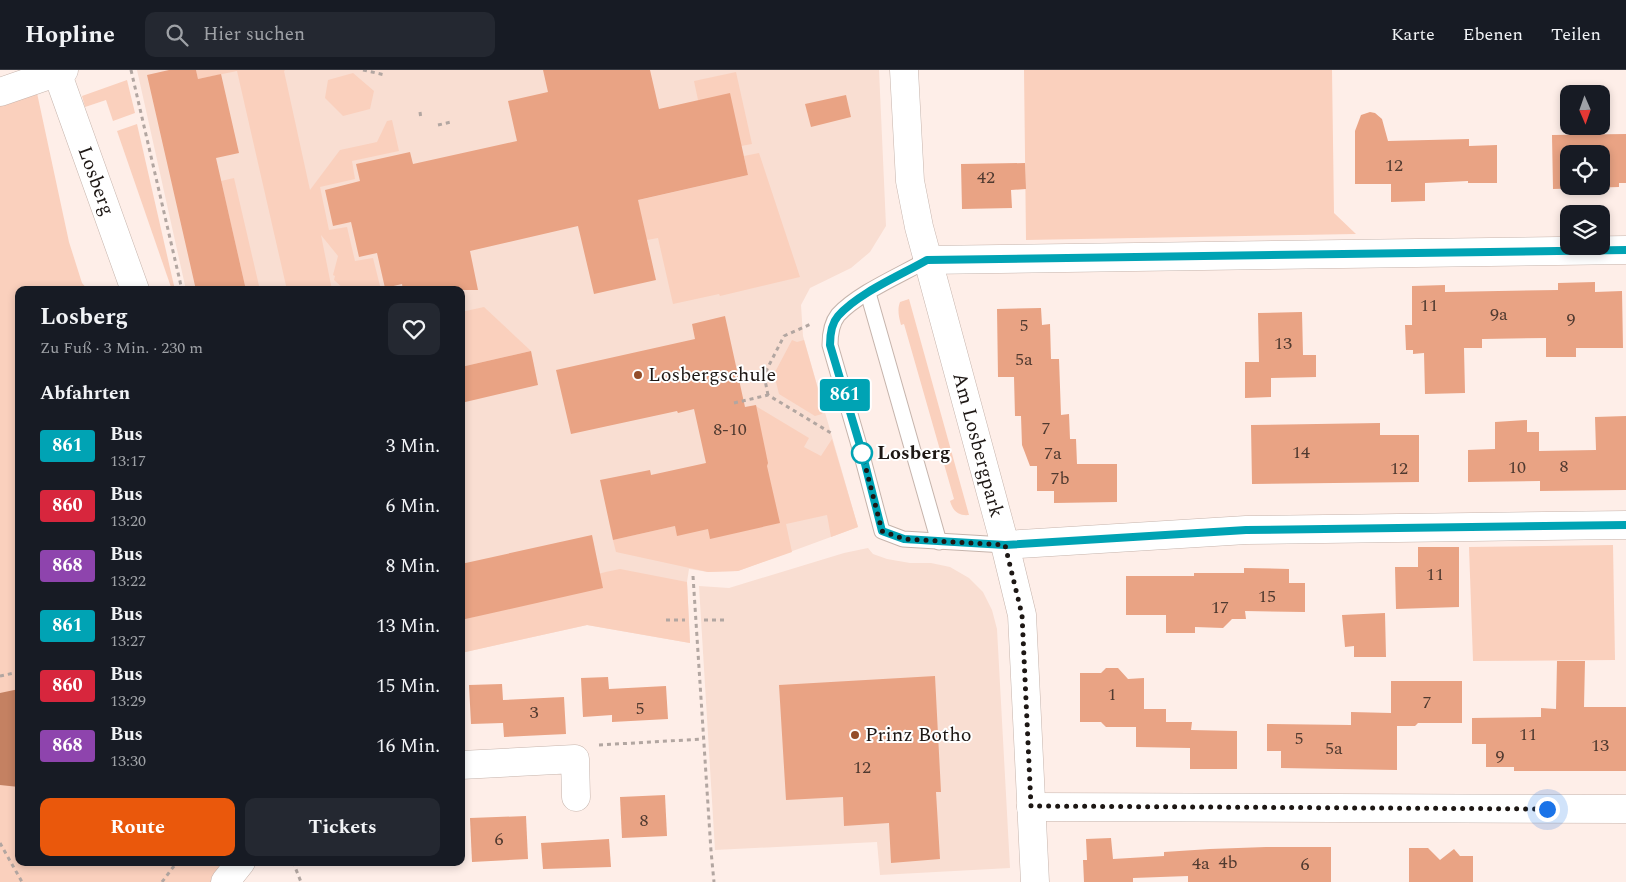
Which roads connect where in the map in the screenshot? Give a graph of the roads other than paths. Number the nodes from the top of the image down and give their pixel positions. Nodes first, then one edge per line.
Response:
1 (904, 70) edge
2 (61, 71) edge
3 (0, 92) edge
4 (1626, 250) edge
5 (927, 260) junction
6 (134, 286) edge
7 (868, 293) junction
8 (1626, 525) edge
9 (939, 542) junction
10 (1005, 545) junction
11 (465, 765) edge
12 (576, 797) dead end
13 (1031, 806) junction
14 (1626, 809) edge
15 (238, 866) edge
16 (225, 882) edge
17 (1035, 882) edge

1 - 5 street, Am Losbergpark
2 - 3 street
2 - 6 street, Losberg
4 - 5 street
5 - 7 lane
5 - 10 street, Am Losbergpark
7 - 9 lane
7 - 9 lane
8 - 10 street
9 - 10 lane
10 - 13 street, Am Losbergpark
11 - 12 street
13 - 14 street
13 - 17 street, Am Losbergpark
15 - 16 street

